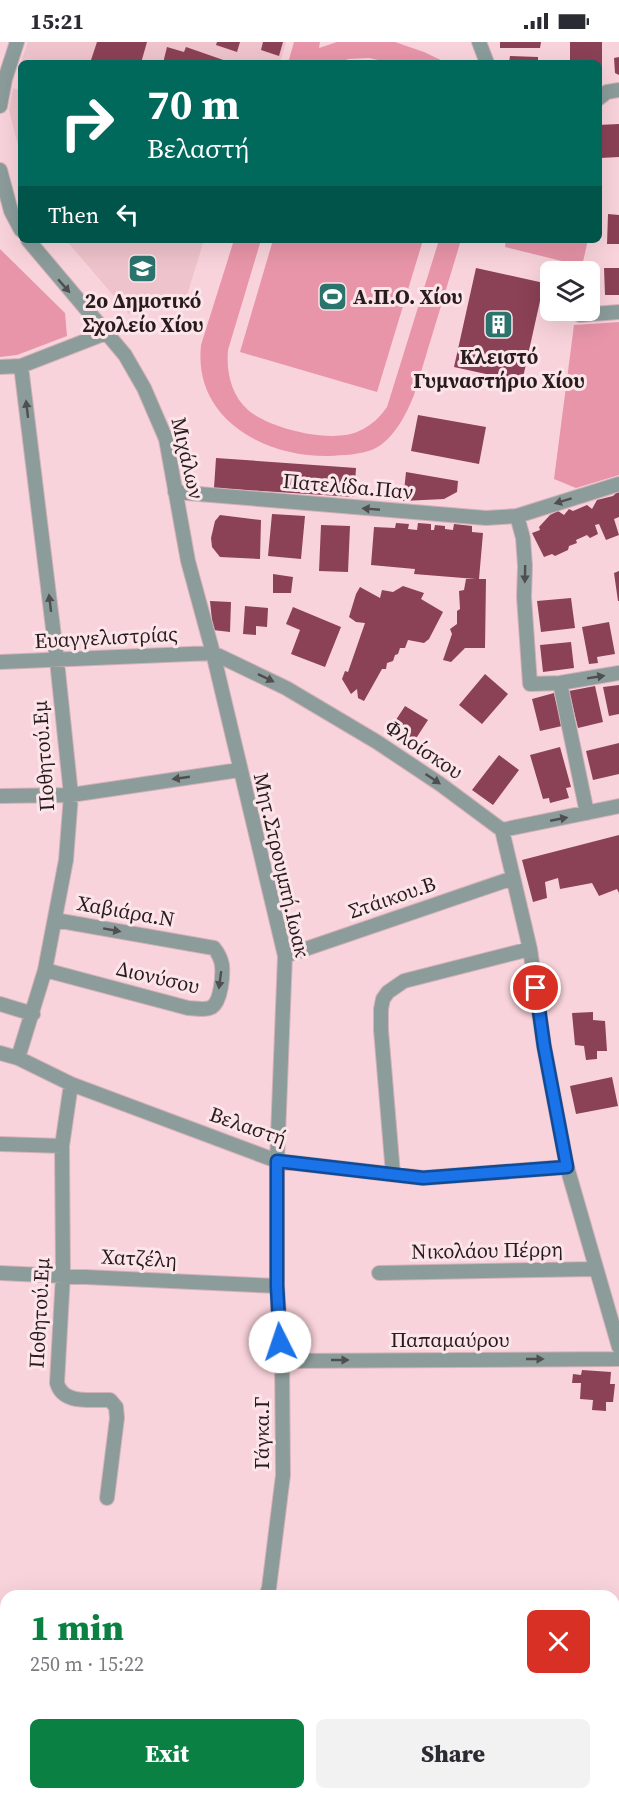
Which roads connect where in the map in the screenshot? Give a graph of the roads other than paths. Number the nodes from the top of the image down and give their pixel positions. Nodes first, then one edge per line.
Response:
1 (17, 42) edge
2 (479, 42) edge
3 (486, 60) edge
4 (619, 90) edge
5 (602, 96) edge
6 (0, 106) edge
7 (0, 170) edge
8 (18, 224) edge
9 (31, 243) edge
10 (619, 312) edge
11 (600, 313) edge
12 (106, 333) junction
13 (21, 366) junction
14 (0, 367) edge
15 (619, 484) edge
16 (175, 492) junction
17 (517, 516) junction
18 (213, 653) junction
19 (57, 661) junction
20 (0, 662) edge
21 (619, 673) edge
22 (560, 683) junction
23 (239, 770) junction
24 (71, 795) junction
25 (0, 796) edge
26 (619, 806) edge
27 (586, 813) junction
28 (502, 830) junction
29 (513, 878) junction
30 (55, 920) junction
31 (190, 944) joint
32 (530, 949) junction
33 (285, 956) junction
34 (45, 970) junction
35 (0, 1004) edge
36 (33, 1014) junction
37 (0, 1053) edge
38 (18, 1058) junction
39 (71, 1084) junction
40 (0, 1144) edge
41 (62, 1146) junction
42 (277, 1161) junction
43 (567, 1167) junction
44 (393, 1174) junction
45 (596, 1269) junction
46 (0, 1273) edge
47 (379, 1273) dead end
48 (63, 1275) junction
49 (277, 1286) junction
50 (619, 1347) edge
51 (619, 1359) edge
52 (282, 1361) junction
53 (107, 1498) dead end
54 (267, 1590) edge

1 - 6 street
2 - 3 street
4 - 5 street
7 - 8 street
9 -> 12 street, Μιχάλων
10 - 11 street
12 - 13 street
12 - 16 street, Μιχάλων
13 - 14 street
19 -> 13 street, Ποθητού.Εμ
15 -> 17 street, Πατελίδα.Παν
17 -> 16 street, Πατελίδα.Παν
16 - 18 street, Μιχάλων
17 -> 22 street
18 - 19 street, Ευαγγελιστρίας
18 - 23 street, Μητ.Στρουμπή.Ιωακ
18 -> 28 street, Φλοίσκου
19 - 20 street, Ευαγγελιστρίας
19 - 24 street, Ποθητού.Εμ
22 -> 21 street
22 - 27 street
23 -> 24 street
23 - 33 street, Μητ.Στρουμπή.Ιωακ
24 - 25 street
24 - 30 street, Ποθητού.Εμ
26 - 27 street
28 -> 27 street
28 - 29 street
29 - 32 street
29 - 33 street, Στάικου.Β
30 -> 31 street, Χαβιάρα.Ν
30 - 34 street, Ποθητού.Εμ
31 -> 34 street, Διονύσου
32 - 43 street
32 - 44 street
33 - 42 street, Μητ.Στρουμπή.Ιωακ
34 - 36 street, Ποθητού.Εμ
35 - 36 street
36 - 38 street, Ποθητού.Εμ
37 - 38 street, Βελαστή
38 - 39 street, Βελαστή
39 - 41 street, Ποθητού.Εμ
39 - 42 street, Βελαστή
40 - 41 street
41 - 48 street, Ποθητού.Εμ
42 - 44 street, Βελαστή
42 - 49 street, Γάγκα.Γ
43 - 44 street, Βελαστή
43 - 45 street
45 - 47 street, Νικολάου Πέρρη
45 - 50 street
46 - 48 street, Χατζέλη
48 - 49 street, Χατζέλη
48 - 53 street, Ποθητού.Εμ
49 - 52 street, Γάγκα.Γ
52 -> 51 street, Παπαμαύρου
52 - 54 street, Γάγκα.Γ

